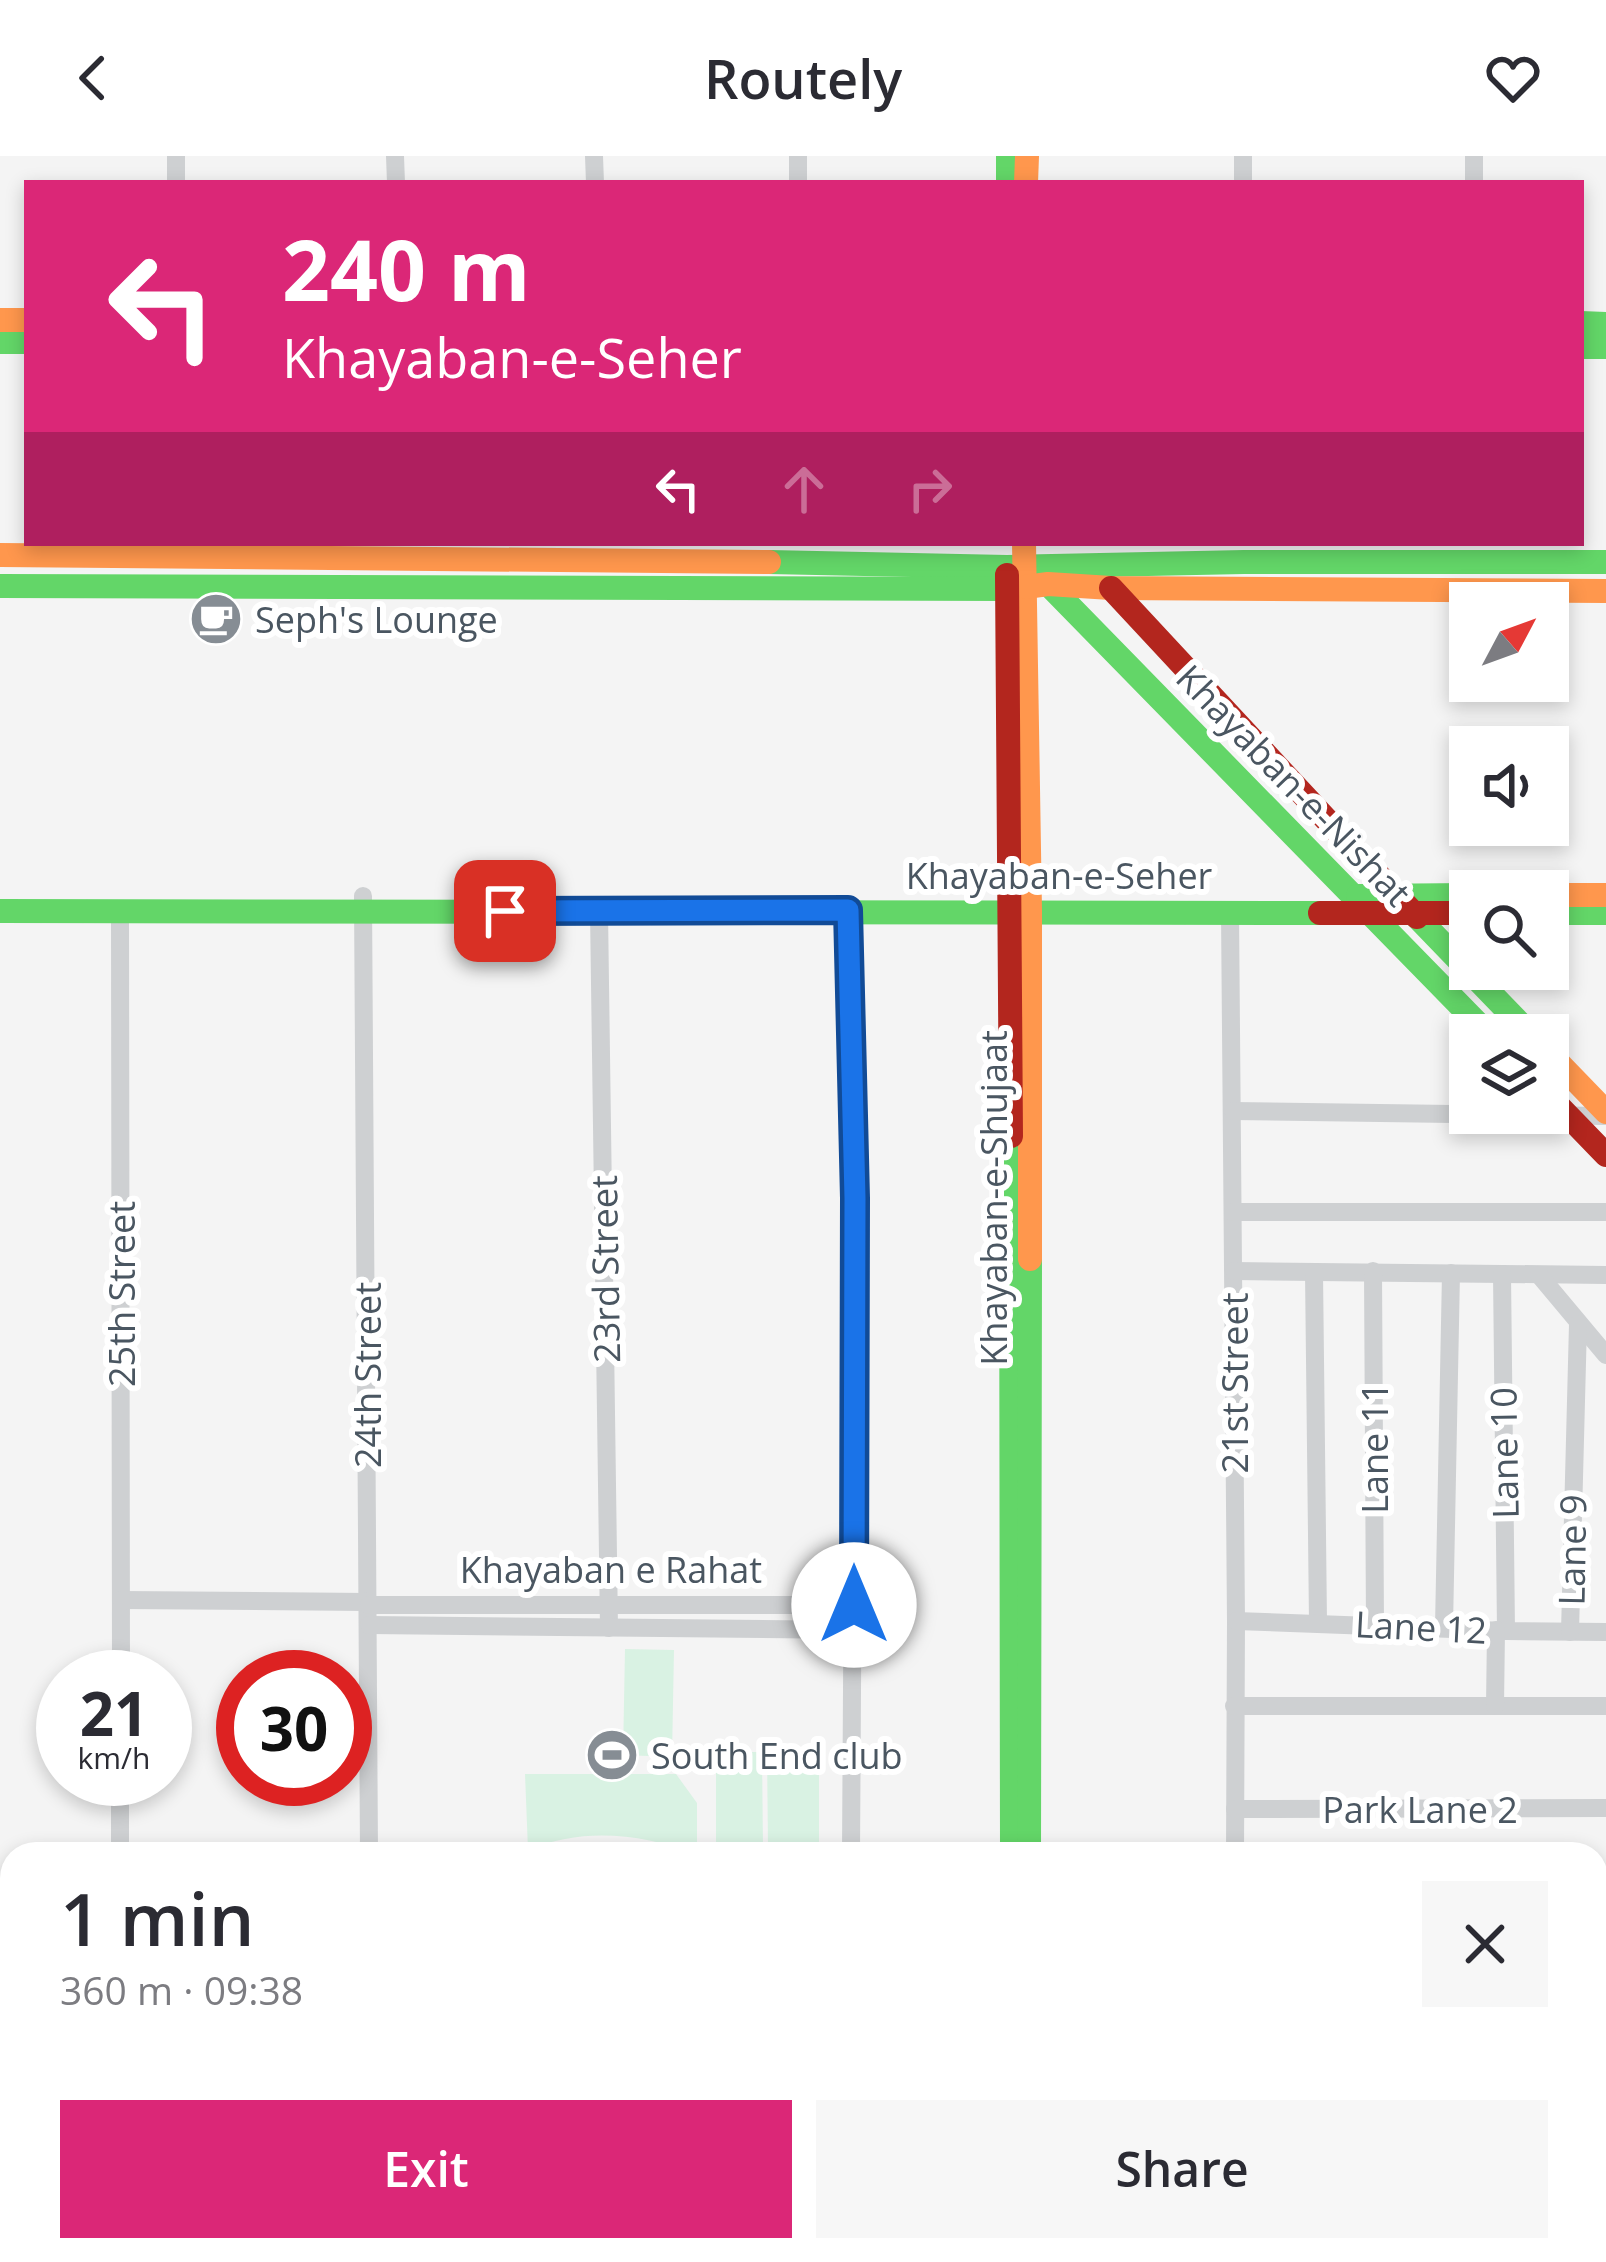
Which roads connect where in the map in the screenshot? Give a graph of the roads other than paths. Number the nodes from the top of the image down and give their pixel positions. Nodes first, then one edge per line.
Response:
1 (0, 555) edge
2 (1606, 562) edge
3 (1020, 569) edge
4 (0, 586) edge
5 (1112, 588) junction
6 (1606, 590) edge
7 (0, 896) edge
8 (1569, 896) edge
9 (1606, 896) edge
10 (1449, 899) edge
11 (363, 903) junction
12 (1020, 903) junction
13 (1359, 904) junction
14 (1406, 904) junction
15 (599, 910) junction
16 (848, 910) junction
17 (1449, 910) edge
18 (0, 911) edge
19 (120, 911) junction
20 (1230, 912) junction
21 (1569, 913) edge
22 (1606, 913) edge
23 (1468, 1014) edge
24 (1511, 1014) edge
25 (1569, 1074) edge
26 (1233, 1111) junction
27 (1449, 1113) edge
28 (1569, 1114) edge
29 (1606, 1114) edge
30 (1569, 1116) edge
31 (1606, 1155) edge
32 (1233, 1212) junction
33 (1606, 1212) edge
34 (1234, 1271) junction
35 (1373, 1271) junction
36 (1314, 1272) junction
37 (1451, 1273) junction
38 (1502, 1274) junction
39 (1539, 1275) junction
40 (1606, 1275) edge
41 (1578, 1324) junction
42 (1606, 1355) edge
43 (121, 1600) junction
44 (610, 1605) junction
45 (854, 1605) junction
46 (369, 1611) junction
47 (1236, 1621) junction
48 (1318, 1622) junction
49 (1375, 1624) junction
50 (1444, 1627) junction
51 (609, 1628) junction
52 (852, 1630) junction
53 (1501, 1631) junction
54 (1570, 1632) junction
55 (1606, 1632) edge
56 (121, 1650) edge
57 (1234, 1706) junction
58 (1495, 1706) junction
59 (1606, 1706) edge
60 (121, 1806) edge
61 (1606, 1808) edge
62 (1234, 1809) junction
63 (120, 1842) edge
64 (369, 1842) edge
65 (851, 1842) edge
66 (1012, 1842) edge
67 (1028, 1842) edge
68 (1234, 1842) edge

1 - 3 main road
2 - 3 main road
3 - 4 main road
3 - 5 main road
3 - 12 main road
3 - 13 main road, Khayaban-e-Nishat
5 - 6 main road
5 - 14 main road, Khayaban-e-Nishat
7 - 11 main road, Khayaban-e-Seher
8 - 9 main road
10 - 14 main road, Khayaban-e-Seher
11 - 12 main road, Khayaban-e-Seher
11 - 15 main road, Khayaban-e-Seher
11 - 19 main road, Khayaban-e-Seher
11 - 46 street, 24th Street
12 - 13 main road, Khayaban-e-Seher
12 - 16 main road, Khayaban-e-Seher
12 - 20 main road, Khayaban-e-Seher
12 - 66 main road, Khayaban-e-Shujaat
12 - 67 main road, Khayaban-e-Shujaat
13 - 14 main road, Khayaban-e-Seher
13 - 20 main road, Khayaban-e-Seher
13 - 23 main road, Khayaban-e-Nishat
14 - 17 main road, Khayaban-e-Seher
14 - 24 main road, Khayaban-e-Nishat
15 - 16 main road, Khayaban-e-Seher
15 - 44 street, 23rd Street
16 - 45 street
18 - 19 main road, Khayaban-e-Seher
19 - 43 street, 25th Street
20 - 26 street, 21st Street
21 - 22 main road
25 - 29 main road
26 - 27 street
26 - 32 street, 21st Street
28 - 29 street
30 - 31 main road
32 - 33 street
32 - 34 street, 21st Street
34 - 36 street
34 - 47 street, 21st Street
35 - 36 street
35 - 37 street
35 - 49 street, Lane 11
36 - 48 street
37 - 38 street
37 - 50 street
38 - 39 street
38 - 53 street, Lane 10
39 - 40 street
39 - 41 street
41 - 42 street
41 - 54 street, Lane 9
43 - 46 street
43 - 56 street, 25th Street
44 - 45 street, Khayaban e Rahat
44 - 46 street, Khayaban e Rahat
44 - 51 street, 23rd Street
45 - 52 street
46 - 51 street, Khayaban e Rahat
46 - 64 street, 24th Street
47 - 48 street, Lane 12
47 - 57 street, 21st Street
48 - 49 street, Lane 12
49 - 50 street, Lane 12
50 - 53 street, Lane 12
51 - 52 street, Khayaban e Rahat
52 - 65 street
53 - 54 street, Lane 12
53 - 58 street, Lane 10
54 - 55 street, Lane 12
57 - 58 street
57 - 62 street, 21st Street
58 - 59 street
60 - 63 street
61 - 62 street, Park Lane 2
62 - 68 street, 21st Street

